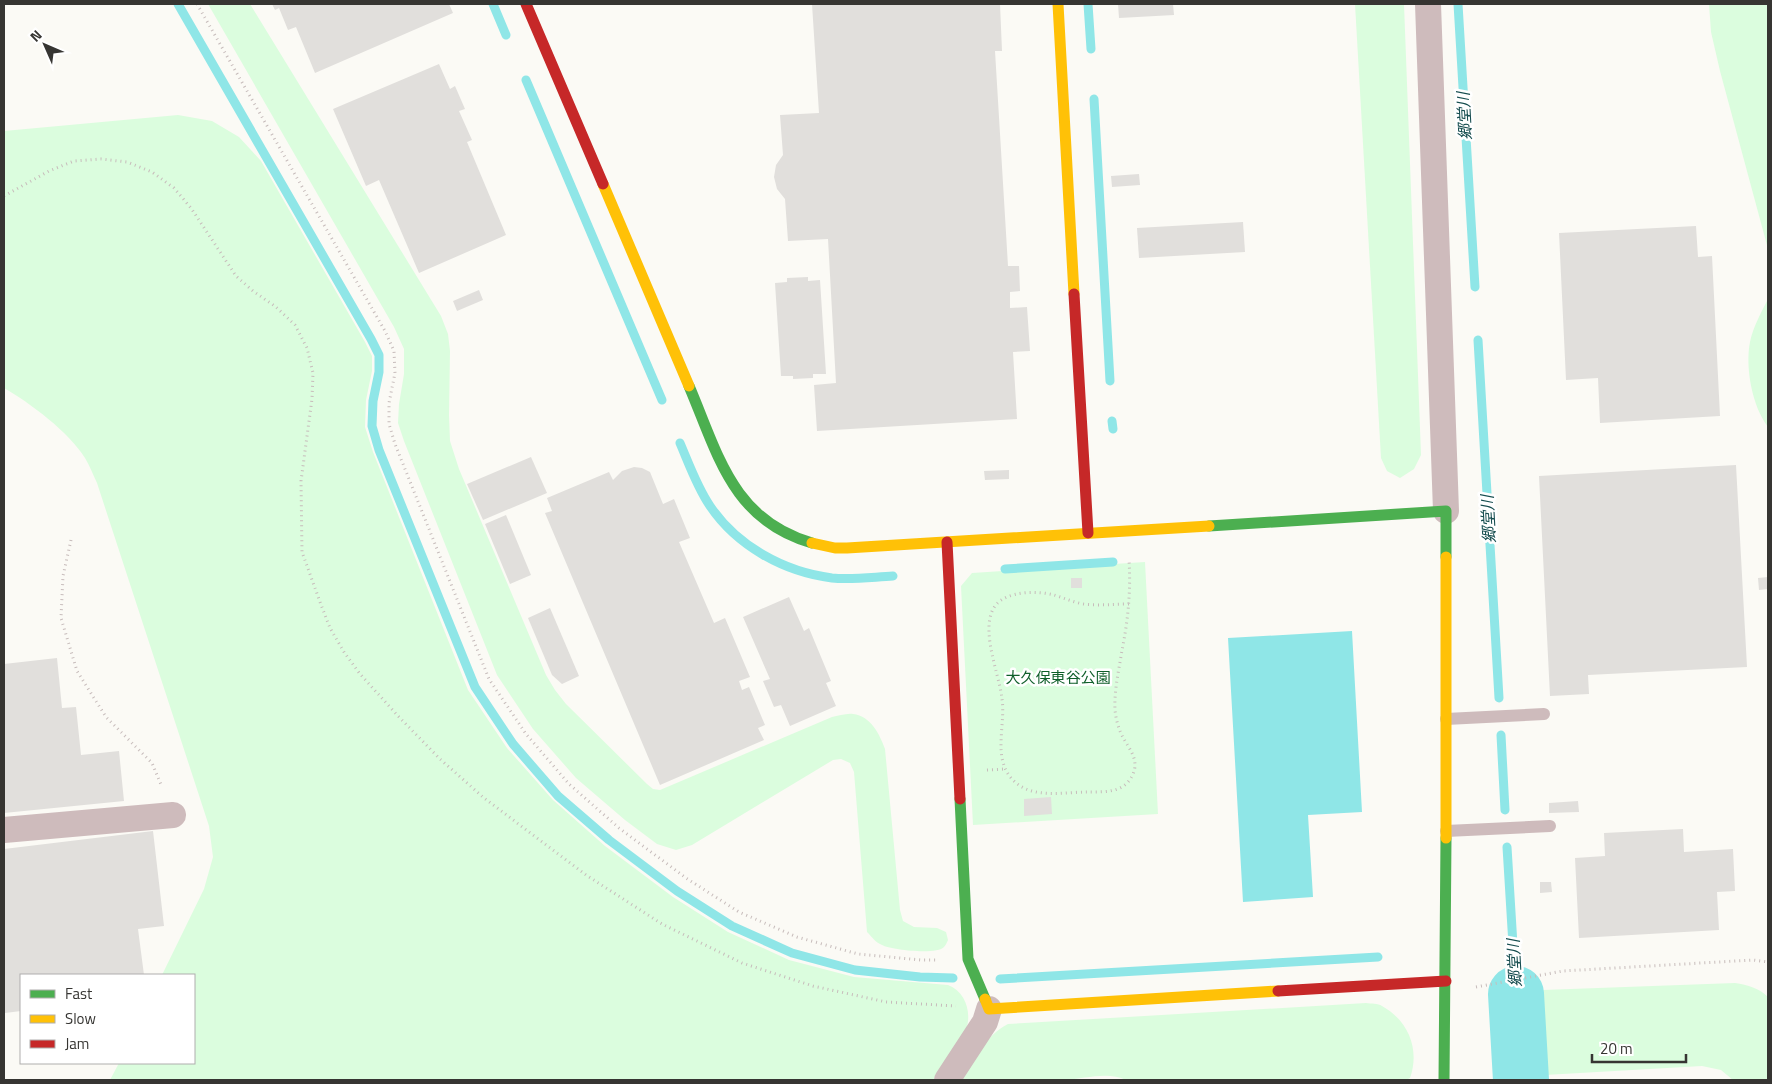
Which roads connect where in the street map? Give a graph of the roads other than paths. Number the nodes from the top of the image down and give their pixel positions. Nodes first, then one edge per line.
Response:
1 (526, 4) edge
2 (1058, 4) edge
3 (1428, 4) edge
4 (1446, 511) junction
5 (1088, 533) junction
6 (948, 542) junction
7 (1544, 714) dead end
8 (1446, 720) junction
9 (173, 815) road end
10 (1550, 826) dead end
11 (4, 830) edge
12 (1446, 831) junction
13 (1446, 981) junction
14 (989, 1009) junction
15 (947, 1080) edge
16 (1444, 1080) edge

1 - 6 street
2 - 5 street
3 - 4 street
4 - 5 street
4 - 8 street
5 - 6 street
6 - 14 street
7 - 8 lane
8 - 12 street
9 - 11 street
10 - 12 lane
12 - 13 street
13 - 14 street
13 - 16 street
14 - 15 street

